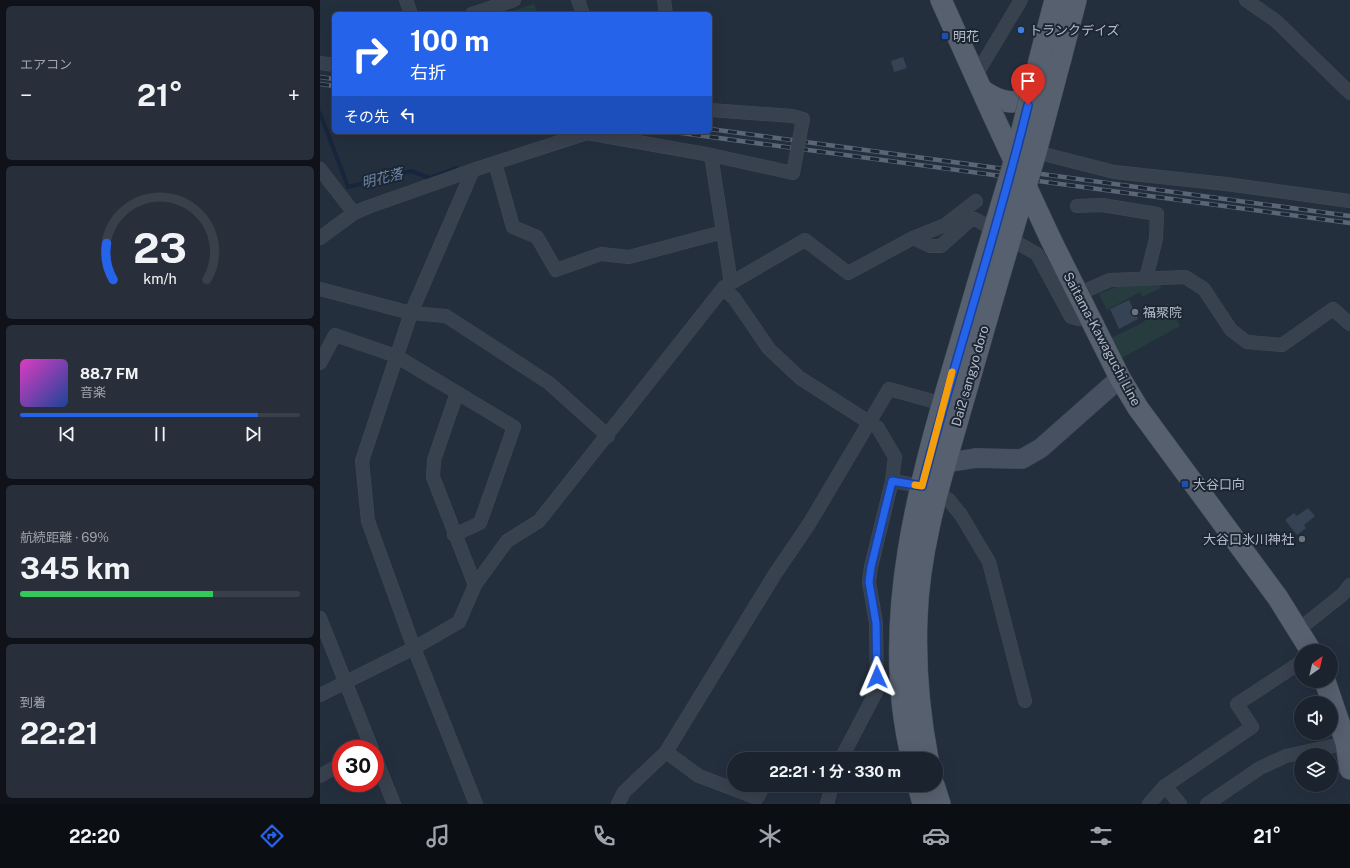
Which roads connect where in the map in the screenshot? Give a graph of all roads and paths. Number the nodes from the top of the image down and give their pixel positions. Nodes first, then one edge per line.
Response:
1 (406, 0) edge
2 (514, 0) edge
3 (578, 0) edge
4 (664, 0) edge
5 (941, 0) edge
6 (1021, 0) edge
7 (1055, 0) edge
8 (1076, 0) edge
9 (1246, 0) edge
10 (410, 12) edge
11 (478, 12) edge
12 (582, 12) edge
13 (666, 12) edge
14 (1051, 56) junction
15 (320, 63) edge
16 (332, 65) edge
17 (979, 82) junction
18 (1032, 92) junction
19 (1350, 93) edge
20 (712, 110) edge
21 (584, 134) edge
22 (593, 134) edge
23 (1036, 152) junction
24 (711, 155) junction
25 (1014, 162) junction
26 (495, 163) junction
27 (320, 170) edge
28 (470, 171) junction
29 (1025, 188) junction
30 (976, 201) dead end
31 (1350, 201) edge
32 (1077, 206) dead end
33 (354, 213) junction
34 (723, 232) junction
35 (320, 238) edge
36 (913, 238) junction
37 (1146, 278) junction
38 (727, 286) junction
39 (320, 289) edge
40 (986, 289) junction
41 (1078, 294) junction
42 (411, 313) junction
43 (1088, 315) junction
44 (1350, 324) edge
45 (396, 356) junction
46 (320, 363) edge
47 (1120, 378) junction
48 (457, 393) junction
49 (943, 404) junction
50 (868, 423) junction
51 (608, 436) junction
52 (945, 463) junction
53 (892, 481) junction
54 (929, 491) junction
55 (454, 535) junction
56 (475, 585) junction
57 (1347, 595) edge
58 (320, 618) edge
59 (1298, 630) junction
60 (1307, 644) edge
61 (414, 648) junction
62 (1294, 667) edge
63 (346, 683) junction
64 (1328, 688) edge
65 (320, 695) edge
66 (1026, 701) dead end
67 (367, 740) edge
68 (1348, 742) edge
69 (666, 752) junction
70 (845, 752) edge
71 (911, 752) edge
72 (927, 752) edge
73 (332, 769) edge
74 (1350, 769) edge
75 (320, 776) edge
76 (384, 781) edge
77 (1165, 786) junction
78 (727, 787) edge
79 (741, 792) edge
80 (760, 792) edge
81 (830, 792) edge
82 (920, 792) edge
83 (936, 792) edge
84 (394, 804) edge
85 (476, 804) edge
86 (618, 804) edge
87 (826, 804) edge
88 (923, 804) edge
89 (940, 804) edge
90 (1149, 804) edge
91 (1180, 804) edge
92 (1207, 804) edge

1 - 10 street
2 - 11 street
3 - 12 street
4 - 13 street
5 - 17 main road
6 - 17 street
7 - 14 main road, Dai2 sangyo doro
8 - 14 main road, Dai2 sangyo doro
9 - 19 street
14 - 18 main road, Dai2 sangyo doro, bridge
14 - 23 main road, Dai2 sangyo doro, bridge
15 - 16 street
17 - 18 main road
17 - 25 main road, Saitama-Kawaguchi Line, bridge
18 - 25 main road, Dai2 sangyo doro, bridge
20 - 24 street, bridge
21 - 26 street
22 - 24 street
23 - 29 main road, Dai2 sangyo doro, bridge
23 - 31 street
24 - 34 street
25 - 29 main road, Saitama-Kawaguchi Line, bridge
25 - 40 main road, Dai2 sangyo doro, bridge
26 - 28 street
26 - 34 street
27 - 33 street
28 - 33 street
28 - 42 street
29 - 40 main road, Dai2 sangyo doro, bridge
29 - 41 main road, Saitama-Kawaguchi Line, bridge
30 - 36 street
32 - 37 street
33 - 35 street
34 - 38 street
36 - 38 street
36 - 43 street
37 - 41 street
37 - 44 street
38 - 50 street
38 - 51 street
39 - 42 street
40 - 49 main road, Dai2 sangyo doro
40 - 52 main road, Dai2 sangyo doro
41 - 43 main road, Saitama-Kawaguchi Line
42 - 45 street
42 - 51 street
43 - 47 main road, Saitama-Kawaguchi Line
45 - 46 street
45 - 48 street
45 - 61 street
47 - 52 street
47 - 59 main road, Saitama-Kawaguchi Line
48 - 55 street
48 - 55 street
49 - 50 street
49 - 54 main road, Dai2 sangyo doro
50 - 53 street
50 - 69 street
51 - 56 street
52 - 54 main road, Dai2 sangyo doro
53 - 54 street
53 - 70 street
54 - 66 street
54 - 71 main road, Dai2 sangyo doro
54 - 72 main road, Dai2 sangyo doro
55 - 56 street
56 - 61 street
57 - 59 street
58 - 63 street
59 - 60 main road, Saitama-Kawaguchi Line
61 - 63 street
61 - 85 street
62 - 77 street
63 - 65 street
63 - 67 street
64 - 68 main road
68 - 74 main road
68 - 92 street
69 - 78 street
69 - 86 street
73 - 75 street
76 - 84 street
77 - 90 street
77 - 91 street
79 - 80 street
81 - 87 street
82 - 88 main road
83 - 89 main road

